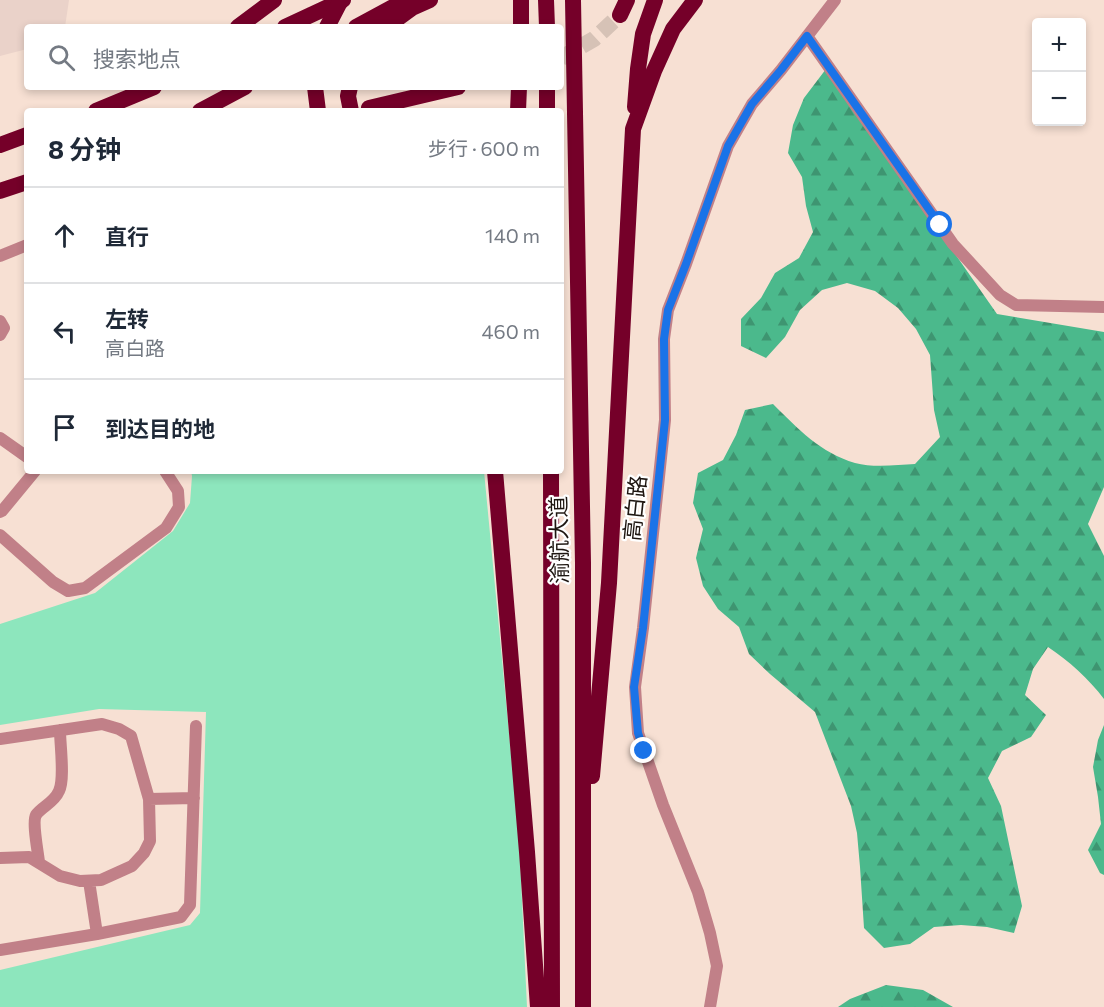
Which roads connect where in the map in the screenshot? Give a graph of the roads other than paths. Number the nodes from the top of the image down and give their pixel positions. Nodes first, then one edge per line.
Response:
1 (274, 0) edge
2 (342, 0) edge
3 (406, 0) edge
4 (430, 0) edge
5 (521, 0) edge
6 (546, 0) edge
7 (573, 0) edge
8 (655, 0) edge
9 (695, 0) edge
10 (835, 0) edge
11 (242, 24) edge
12 (291, 24) edge
13 (329, 24) edge
14 (362, 24) edge
15 (390, 24) edge
16 (521, 24) edge
17 (546, 24) edge
18 (807, 36) junction
19 (147, 90) edge
20 (239, 90) edge
21 (315, 90) edge
22 (349, 90) edge
23 (445, 90) edge
24 (519, 90) edge
25 (547, 90) edge
26 (103, 108) edge
27 (206, 108) edge
28 (318, 108) edge
29 (350, 108) edge
30 (369, 108) dead end
31 (518, 108) edge
32 (547, 108) edge
33 (633, 129) junction
34 (24, 136) edge
35 (0, 145) edge
36 (24, 183) edge
37 (0, 191) edge
38 (24, 193) edge
39 (0, 197) edge
40 (24, 247) edge
41 (0, 256) edge
42 (1104, 307) edge
43 (0, 321) edge
44 (0, 335) edge
45 (0, 438) edge
46 (24, 455) edge
47 (33, 474) edge
48 (167, 474) edge
49 (495, 474) edge
50 (551, 474) edge
51 (0, 512) edge
52 (0, 535) edge
53 (196, 726) dead end
54 (60, 730) junction
55 (0, 739) edge
56 (194, 798) junction
57 (149, 799) junction
58 (0, 858) edge
59 (39, 862) junction
60 (89, 881) junction
61 (583, 887) junction
62 (97, 934) junction
63 (0, 950) edge
64 (538, 1007) edge
65 (552, 1007) edge
66 (583, 1007) edge
67 (710, 1007) edge

1 - 11 highway
2 - 12 highway
2 - 13 highway, bridge
3 - 14 highway
4 - 15 highway
5 - 16 highway
6 - 17 highway
7 - 61 highway, 渝航大道
8 - 33 highway
9 - 33 highway
10 - 18 street, 高白路
18 - 42 street
18 - 67 street, 高白路
19 - 26 highway
20 - 27 highway
21 - 28 highway
22 - 29 highway
23 - 30 highway
24 - 31 highway
25 - 32 highway
33 - 61 highway
34 - 35 highway
36 - 37 highway
38 - 39 highway
40 - 41 street
43 - 44 street
45 - 46 street
47 - 51 street
48 - 52 street
49 - 64 highway
50 - 65 highway, 渝航大道
53 - 56 street
54 - 55 street
54 - 57 street
54 - 59 street
56 - 57 street
56 - 62 street
57 - 60 street
58 - 59 street
59 - 60 street
60 - 62 street
61 - 66 highway, 渝航大道
62 - 63 street

